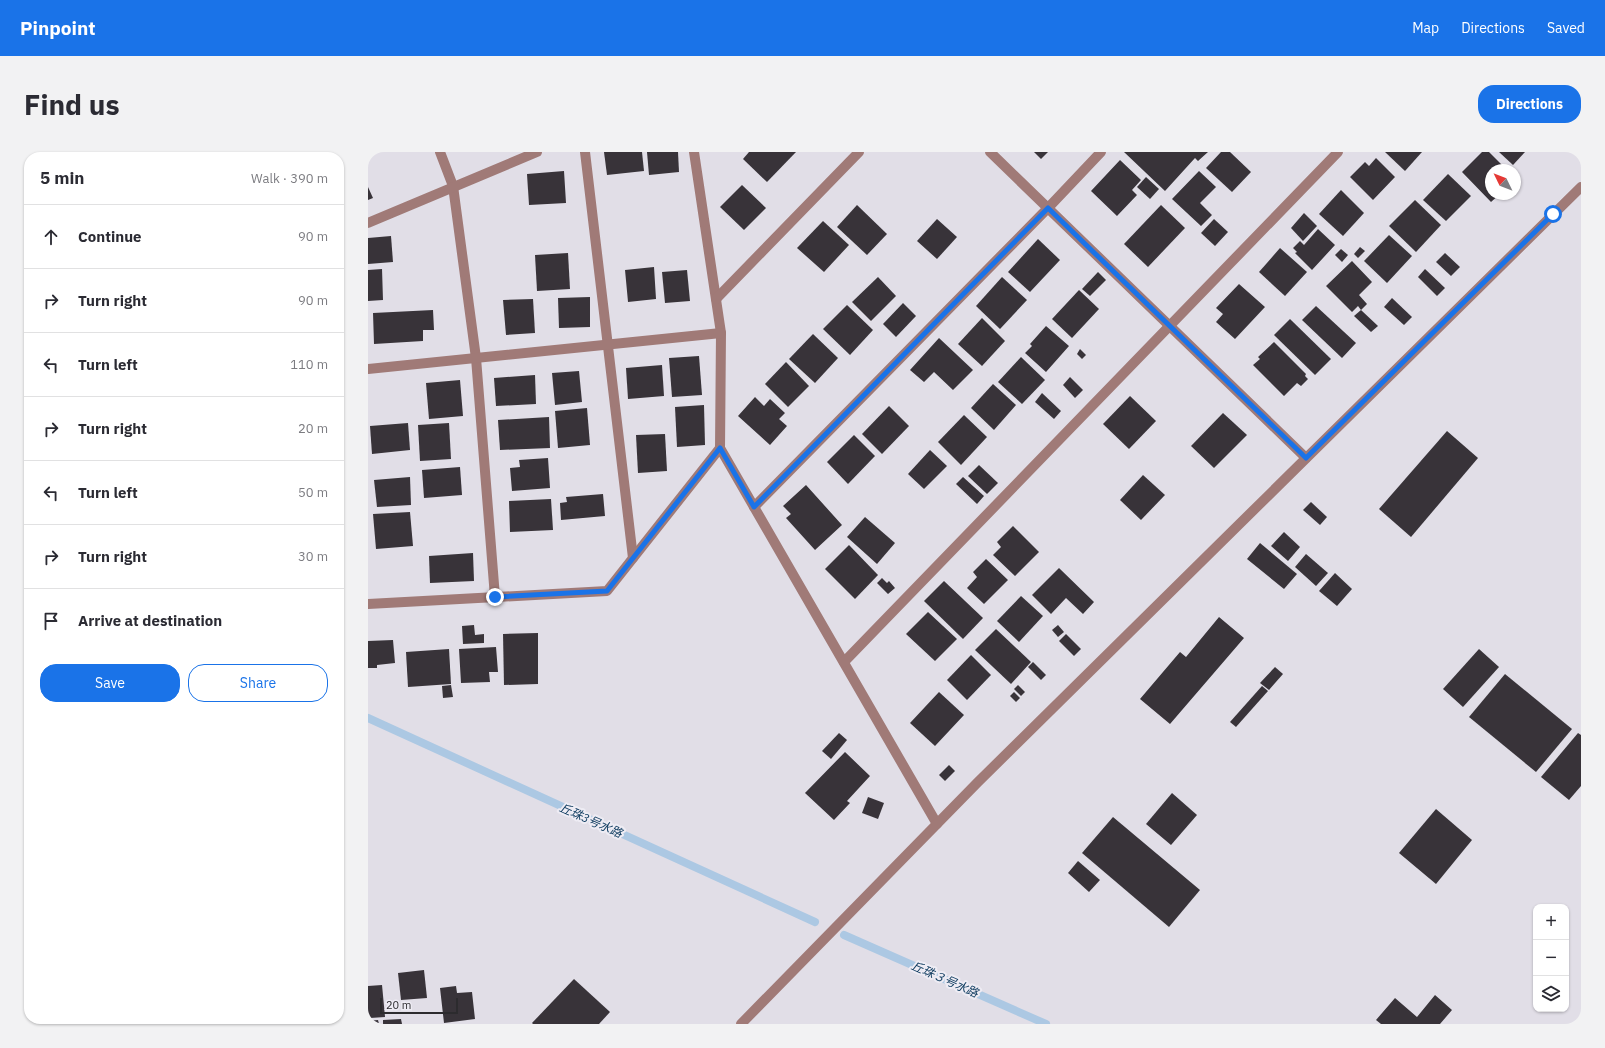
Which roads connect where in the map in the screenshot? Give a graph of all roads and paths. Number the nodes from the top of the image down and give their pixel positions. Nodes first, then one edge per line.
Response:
1 (440, 152) edge
2 (537, 152) edge
3 (585, 152) edge
4 (694, 152) edge
5 (859, 152) edge
6 (990, 152) edge
7 (1101, 152) edge
8 (1338, 152) edge
9 (453, 186) junction
10 (1581, 187) edge
11 (1048, 208) junction
12 (368, 223) edge
13 (716, 299) junction
14 (1169, 326) junction
15 (721, 334) junction
16 (609, 345) junction
17 (476, 358) junction
18 (368, 369) edge
19 (720, 448) junction
20 (1306, 458) junction
21 (754, 507) junction
22 (634, 558) junction
23 (495, 597) junction
24 (368, 604) edge
25 (844, 662) junction
26 (937, 824) junction
27 (741, 1024) edge

1 - 9 street
2 - 9 street
3 - 16 street
4 - 13 street
5 - 13 street
6 - 11 street
7 - 11 street
8 - 14 street
9 - 12 street
9 - 17 street
10 - 20 street
11 - 14 street
11 - 21 street
13 - 15 street
14 - 20 street
14 - 25 street
15 - 16 street
15 - 19 street
16 - 17 street
16 - 22 street
17 - 18 street
17 - 23 street
19 - 21 street
19 - 22 street
20 - 26 street
21 - 25 street
22 - 23 street
23 - 24 street
25 - 26 street
26 - 27 street

